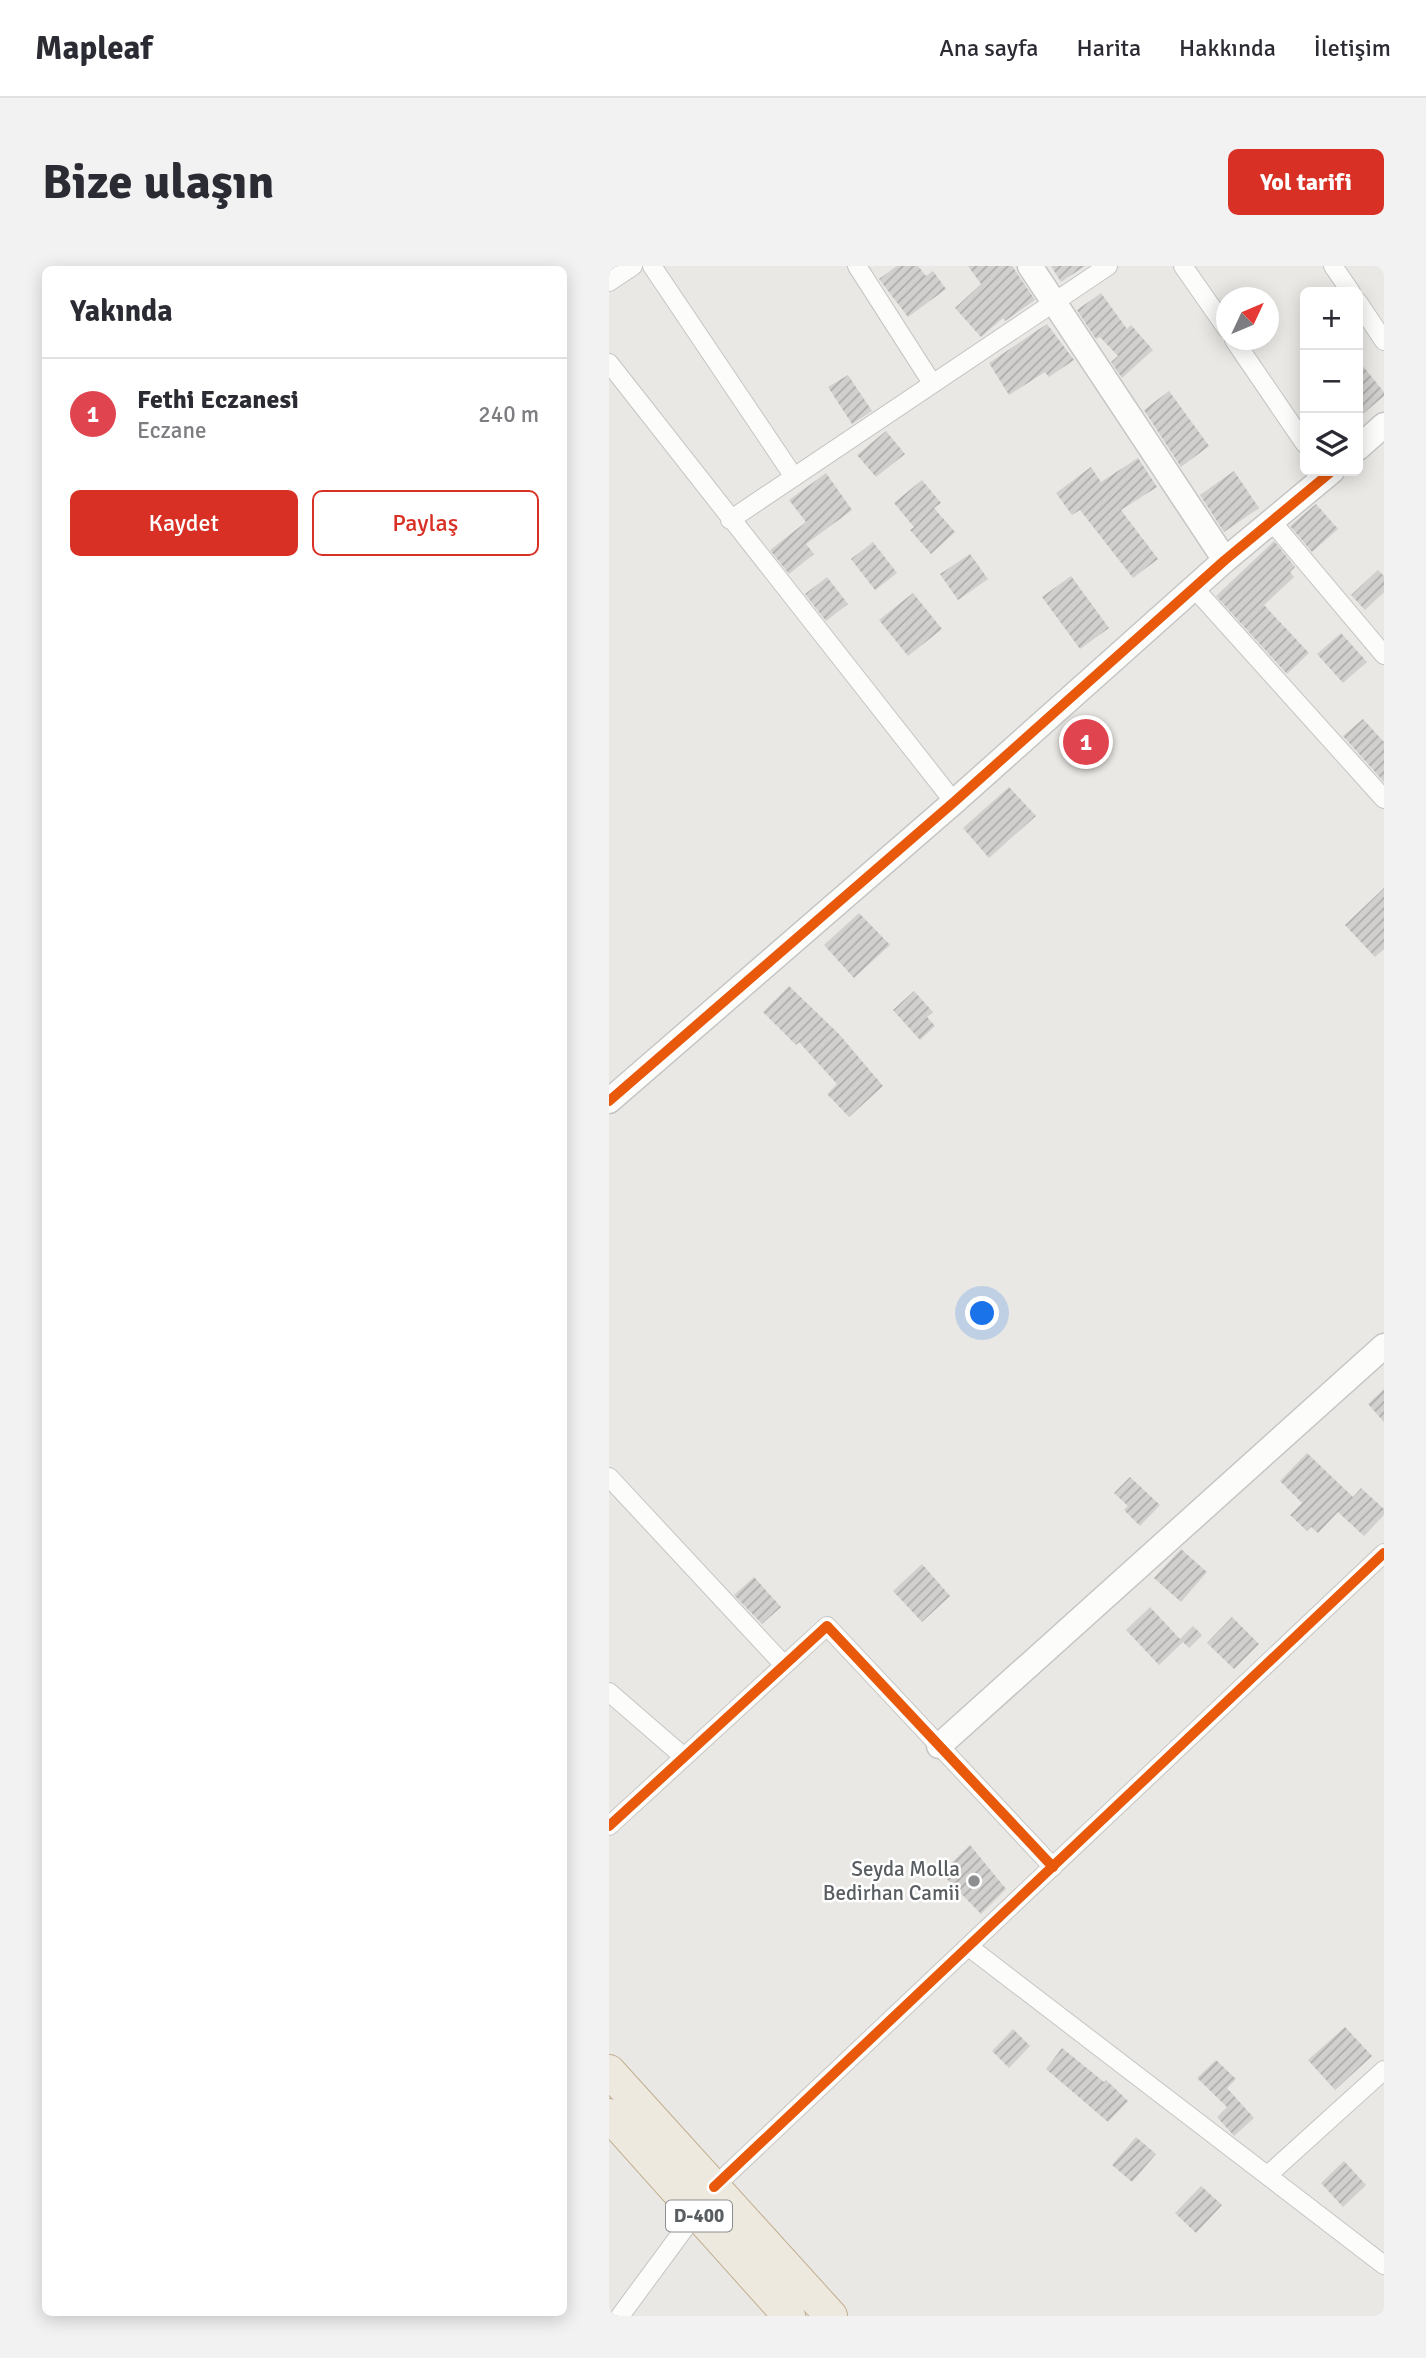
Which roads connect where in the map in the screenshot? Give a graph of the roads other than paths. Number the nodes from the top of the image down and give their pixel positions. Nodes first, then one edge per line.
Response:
1 (633, 266) edge
2 (652, 266) edge
3 (857, 266) edge
4 (1030, 266) edge
5 (1108, 266) edge
6 (1183, 266) edge
7 (1333, 266) edge
8 (609, 282) edge
9 (1348, 287) edge
10 (1053, 301) junction
11 (1363, 310) edge
12 (1216, 313) edge
13 (1384, 341) edge
14 (1241, 350) edge
15 (609, 363) edge
16 (932, 383) junction
17 (1384, 425) edge
18 (1300, 437) edge
19 (1363, 444) edge
20 (1323, 476) edge
21 (794, 477) junction
22 (730, 520) junction
23 (1273, 523) junction
24 (1225, 560) junction
25 (1195, 589) junction
26 (1384, 655) edge
27 (1384, 799) edge
28 (954, 802) junction
29 (609, 1101) edge
30 (1384, 1346) edge
31 (609, 1477) edge
32 (1384, 1553) edge
33 (784, 1665) junction
34 (609, 1692) edge
35 (939, 1746) junction
36 (684, 1757) junction
37 (609, 1826) edge
38 (1053, 1867) junction
39 (969, 1947) junction
40 (1384, 2070) edge
41 (609, 2071) edge
42 (609, 2115) edge
43 (1269, 2174) junction
44 (714, 2187) junction
45 (696, 2213) junction
46 (1384, 2265) edge
47 (620, 2316) edge
48 (789, 2316) edge
49 (831, 2316) edge

1 - 8 street
2 - 21 street
3 - 16 street
4 - 10 street
5 - 10 street
6 - 12 street
7 - 9 street
10 - 16 street
10 - 24 street
11 - 13 street
14 - 18 street
15 - 22 street
16 - 21 street
17 - 19 street
20 - 23 street
21 - 22 street
22 - 28 street
23 - 24 street
23 - 26 street
24 - 25 street
25 - 27 street
25 - 28 street
28 - 29 street
30 - 35 street
31 - 33 street
32 - 38 street
33 - 35 street
33 - 36 street
34 - 36 street
35 - 38 street
36 - 37 street
38 - 39 street
39 - 43 street
39 - 44 street
40 - 43 street
41 - 44 highway, D-400
42 - 45 highway, D-400
43 - 46 street
44 - 49 highway, D-400
45 - 47 street
45 - 48 highway, D-400

